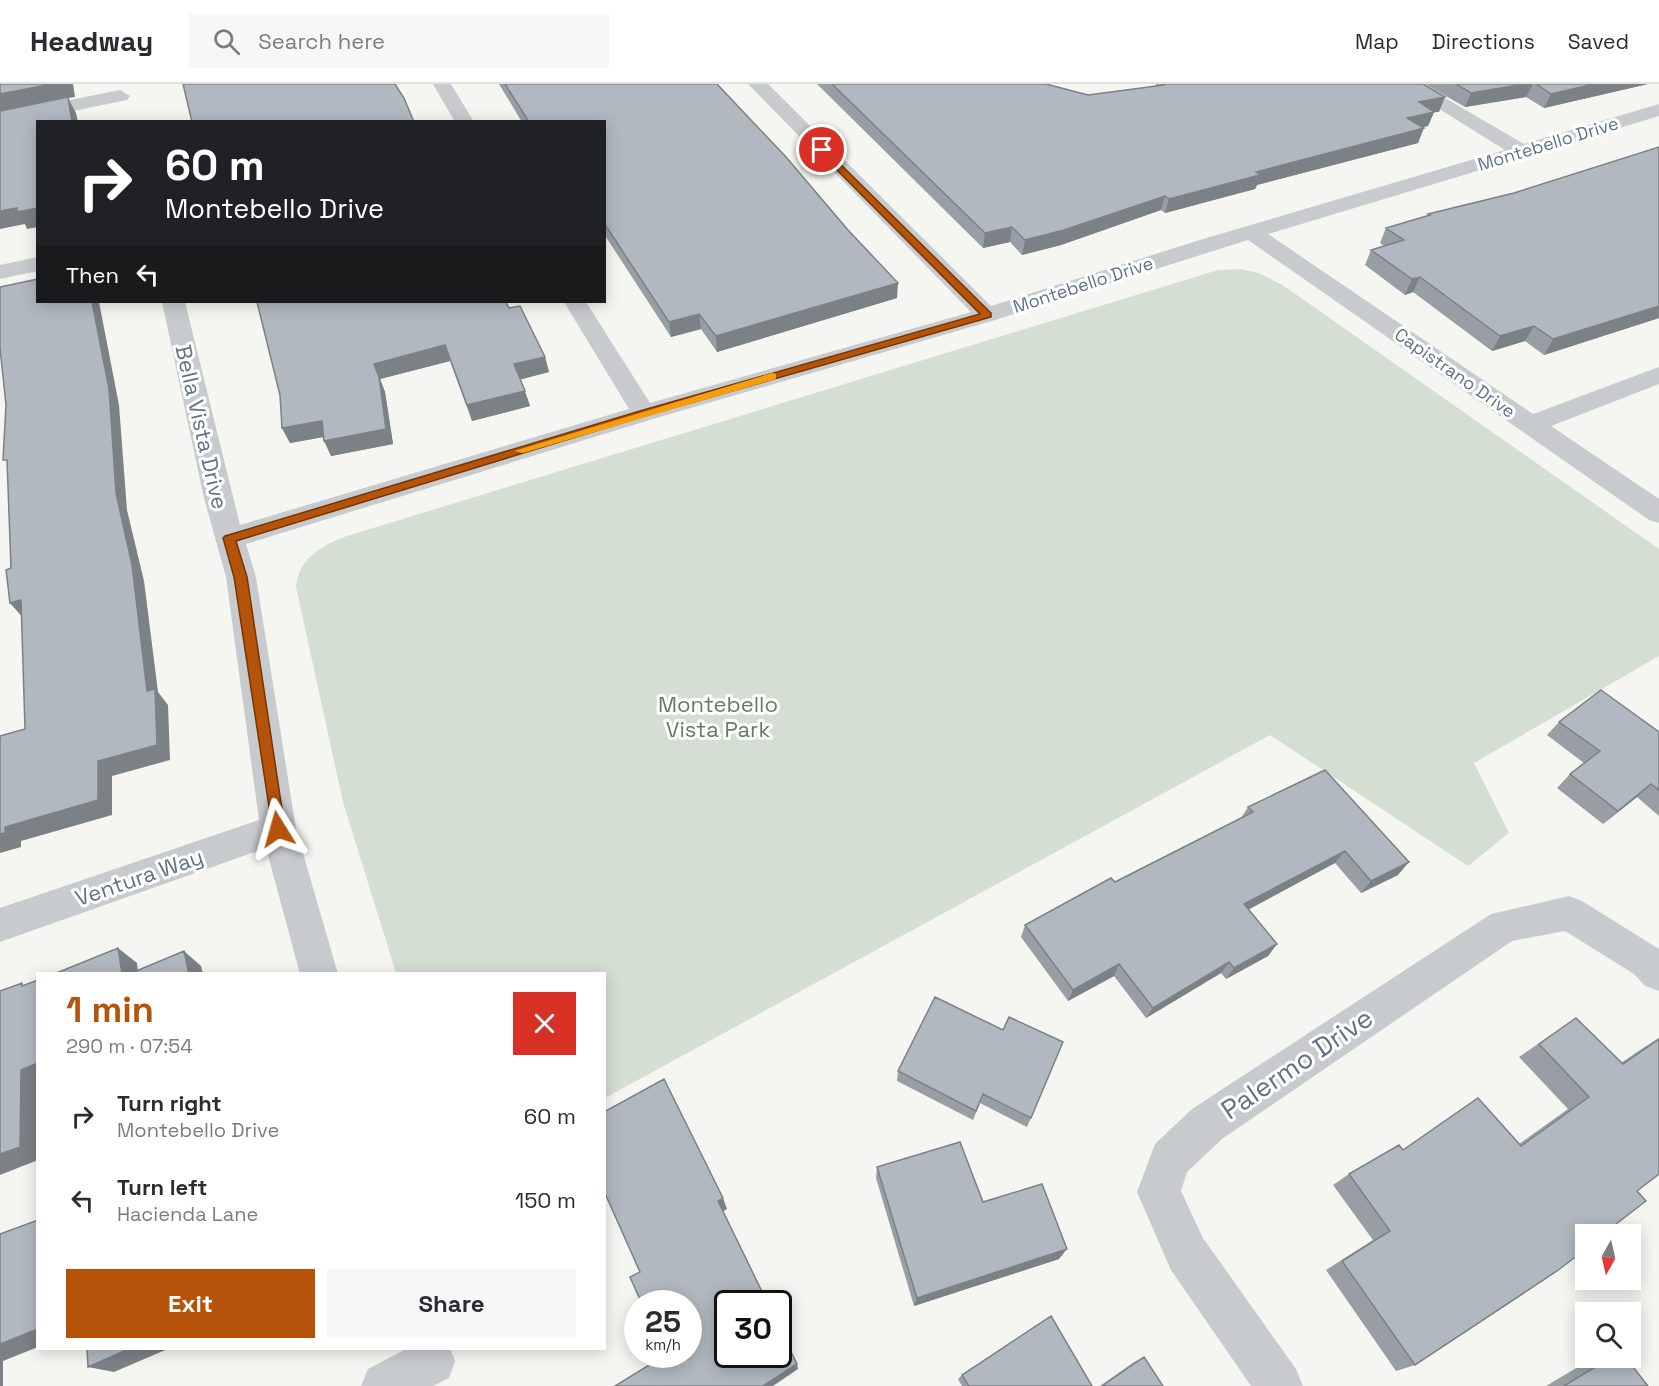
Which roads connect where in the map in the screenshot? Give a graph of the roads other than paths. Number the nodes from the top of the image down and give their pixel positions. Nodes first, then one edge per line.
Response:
1 (442, 84) edge
2 (757, 84) edge
3 (1408, 84) edge
4 (121, 98) edge
5 (1659, 110) edge
6 (0, 120) edge
7 (464, 120) edge
8 (1521, 151) junction
9 (1252, 233) junction
10 (36, 264) edge
11 (0, 272) edge
12 (173, 303) edge
13 (576, 303) edge
14 (987, 315) junction
15 (1659, 375) edge
16 (644, 413) junction
17 (1530, 425) junction
18 (1659, 513) edge
19 (229, 538) junction
20 (278, 829) junction
21 (0, 925) edge
22 (318, 972) edge
23 (1659, 973) edge
24 (434, 1365) edge
25 (385, 1386) edge
26 (1279, 1386) edge

1 - 7 street
2 - 14 street
3 - 8 street
4 - 6 street
5 - 8 street, Montebello Drive
8 - 9 street, Montebello Drive
9 - 14 street, Montebello Drive
9 - 17 street, Capistrano Drive
10 - 11 street
12 - 19 street, Bella Vista Drive
13 - 16 street
14 - 16 street, Montebello Drive
15 - 17 street
16 - 19 street, Montebello Drive
17 - 18 street, Capistrano Drive
19 - 20 street, Bella Vista Drive
20 - 21 street, Ventura Way
20 - 22 street, Bella Vista Drive
23 - 26 street, Palermo Drive
24 - 25 street

